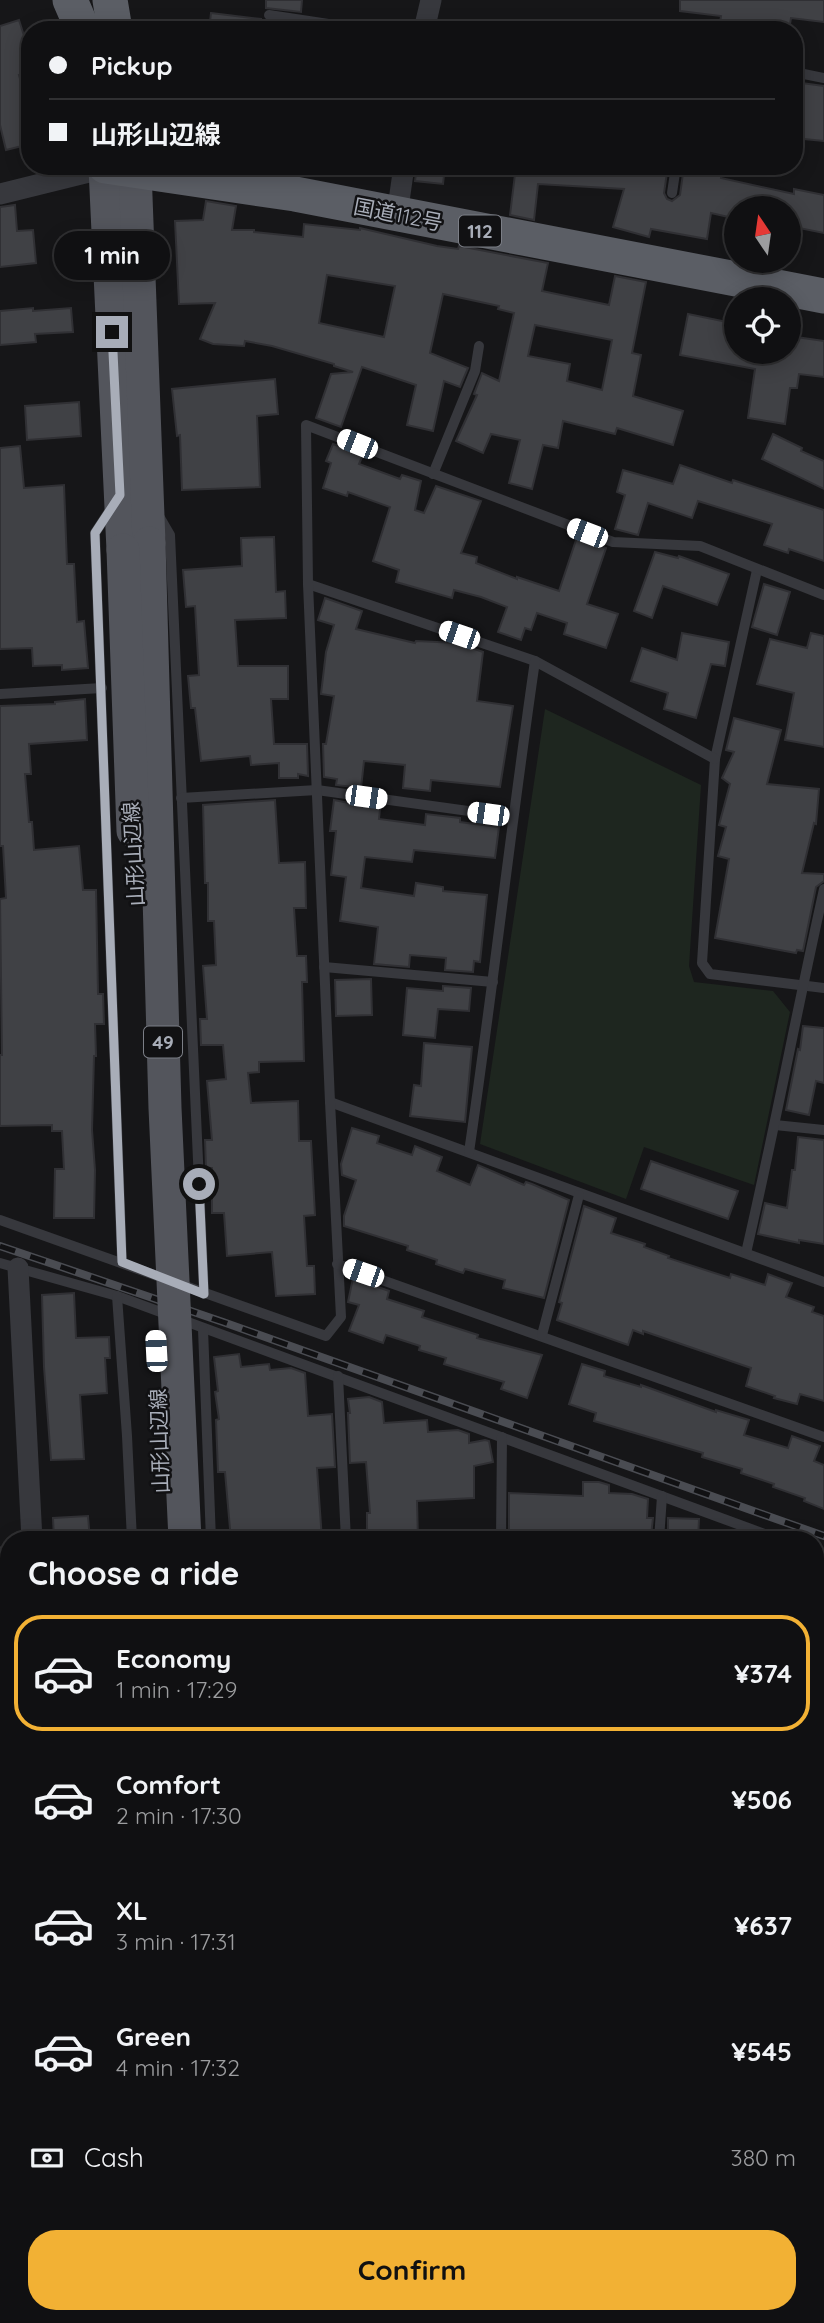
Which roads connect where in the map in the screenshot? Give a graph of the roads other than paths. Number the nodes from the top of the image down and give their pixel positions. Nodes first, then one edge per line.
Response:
1 (70, 0) edge
2 (81, 0) edge
3 (110, 0) edge
4 (431, 0) edge
5 (269, 15) dead end
6 (80, 21) edge
7 (83, 21) edge
8 (114, 21) edge
9 (309, 21) edge
10 (426, 21) edge
11 (803, 74) edge
12 (824, 79) edge
13 (88, 175) edge
14 (120, 175) edge
15 (167, 175) edge
16 (403, 175) edge
17 (674, 175) edge
18 (671, 193) dead end
19 (0, 194) edge
20 (397, 215) junction
21 (824, 296) edge
22 (478, 346) dead end
23 (433, 474) junction
24 (133, 496) junction
25 (136, 547) junction
26 (757, 570) junction
27 (308, 584) junction
28 (824, 595) edge
29 (535, 661) junction
30 (102, 688) junction
31 (0, 694) edge
32 (715, 759) junction
33 (317, 790) junction
34 (181, 798) junction
35 (512, 817) junction
36 (824, 889) edge
37 (324, 967) junction
38 (493, 982) junction
39 (802, 986) junction
40 (824, 988) edge
41 (330, 1102) junction
42 (775, 1125) junction
43 (824, 1130) edge
44 (469, 1152) junction
45 (579, 1195) junction
46 (0, 1220) edge
47 (746, 1253) junction
48 (122, 1262) junction
49 (9, 1265) edge
50 (337, 1265) junction
51 (824, 1282) edge
52 (204, 1294) junction
53 (117, 1296) junction
54 (203, 1329) junction
55 (542, 1335) junction
56 (338, 1376) junction
57 (502, 1437) junction
58 (824, 1437) edge
59 (662, 1496) junction
60 (32, 1531) edge
61 (131, 1531) edge
62 (164, 1531) edge
63 (185, 1531) edge
64 (211, 1531) edge
65 (345, 1531) edge
66 (501, 1531) edge
67 (660, 1531) edge
68 (757, 1531) edge

1 - 6 highway
2 - 7 highway
3 - 8 highway
4 - 10 street
5 - 9 lane
11 - 12 lane
13 - 19 street
14 - 24 main road, 山形山辺線 / 49
15 - 20 highway, 国道112号 / 112
16 - 20 street
17 - 18 lane
20 - 21 highway, 国道112号 / 112
22 - 23 lane
23 - 26 lane
23 - 27 lane
24 - 25 main road, 山形山辺線 / 49
24 - 30 lane
24 - 34 lane
25 - 62 main road, 山形山辺線 / 49, bridge
25 - 63 main road, 山形山辺線 / 49, bridge
26 - 28 lane
26 - 32 lane
27 - 29 lane
27 - 33 lane
29 - 32 lane
29 - 35 lane
30 - 31 lane
30 - 48 lane
32 - 39 lane
33 - 34 lane
33 - 35 lane
33 - 37 lane
34 - 52 lane
35 - 38 lane
36 - 39 lane
37 - 38 lane
37 - 41 lane
38 - 44 lane
39 - 40 lane
39 - 42 lane
41 - 44 lane
41 - 50 lane
42 - 43 lane
42 - 47 lane
44 - 45 lane
45 - 47 lane
45 - 55 lane
46 - 48 lane
47 - 51 lane
48 - 52 lane
49 - 53 lane
49 - 60 street
50 - 52 lane
50 - 55 lane
53 - 54 lane
53 - 61 lane
54 - 56 lane
54 - 64 lane
55 - 58 lane
56 - 57 lane
56 - 65 lane
57 - 59 lane
57 - 66 lane
59 - 67 lane
59 - 68 lane

